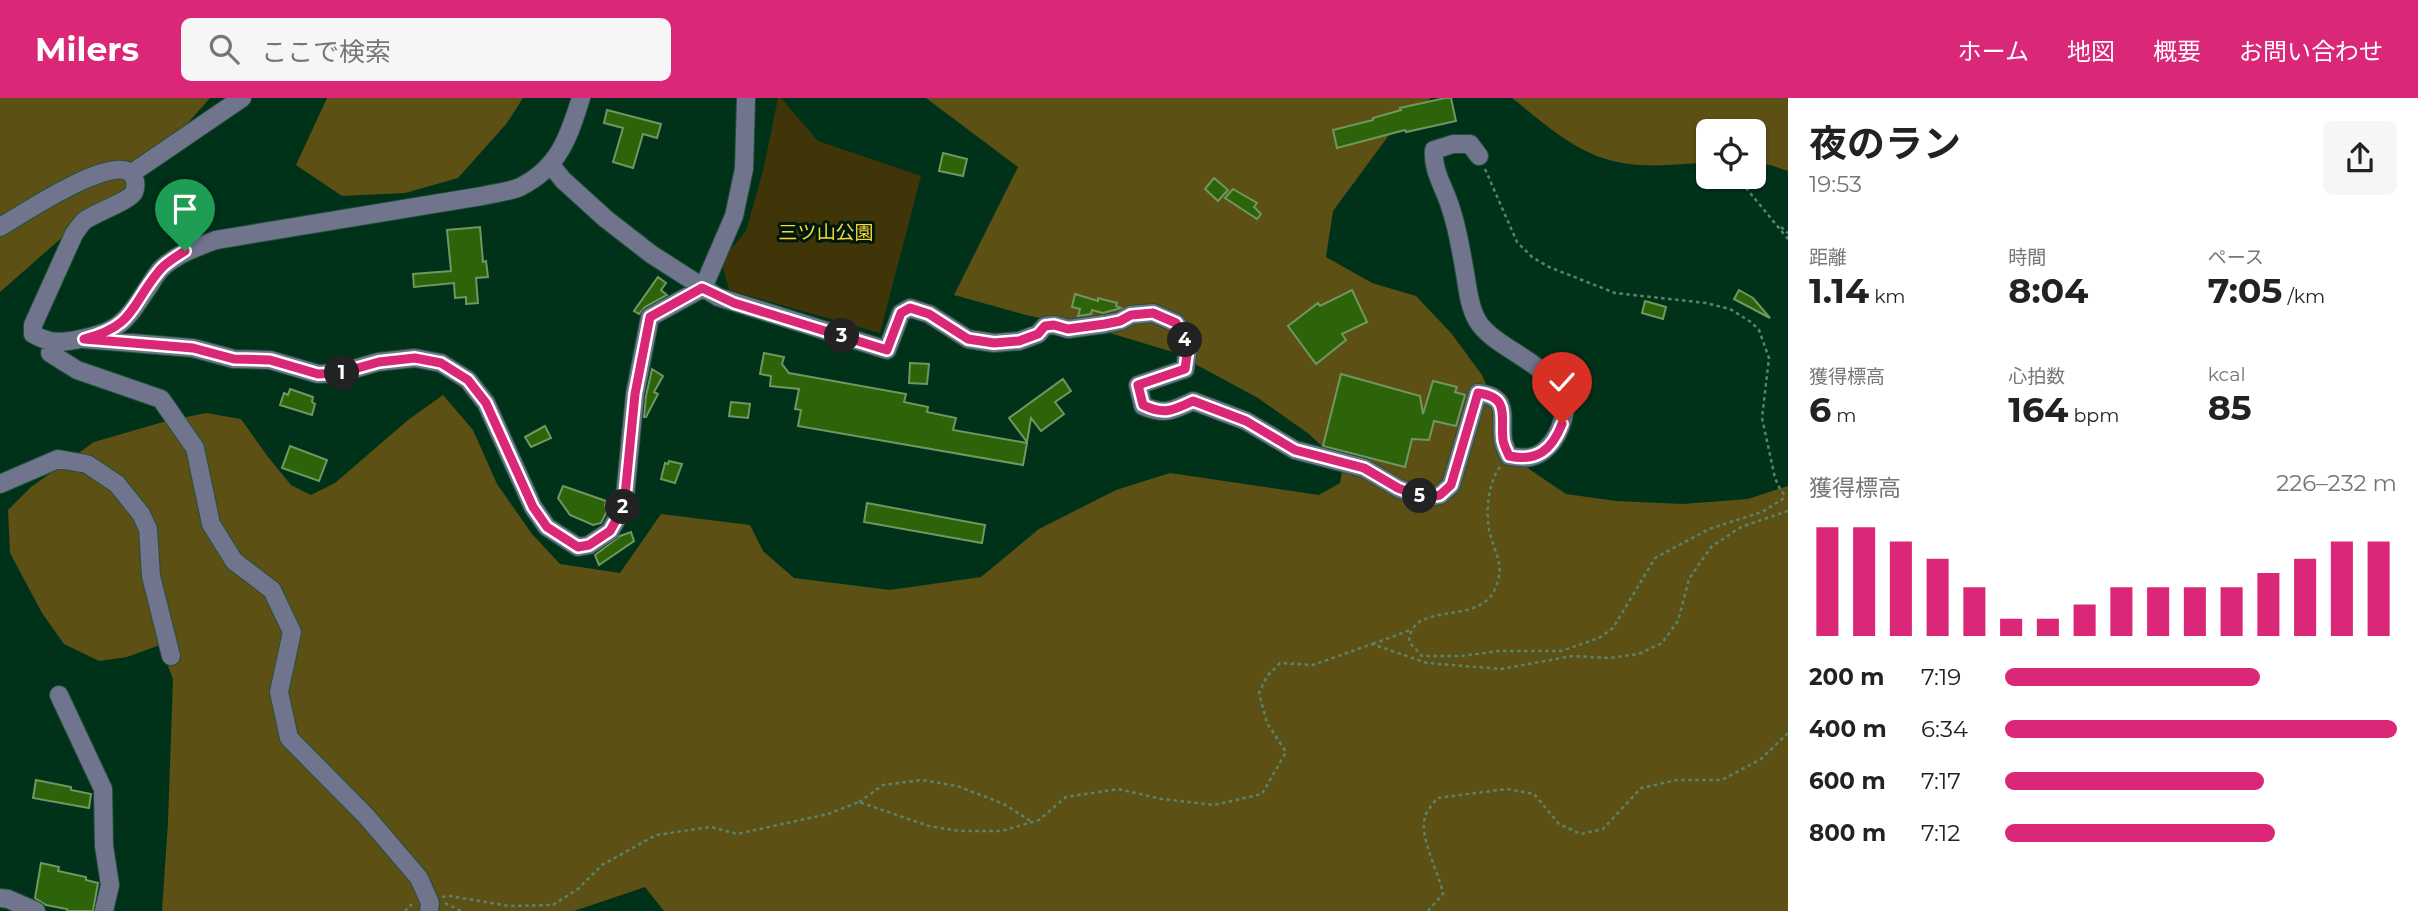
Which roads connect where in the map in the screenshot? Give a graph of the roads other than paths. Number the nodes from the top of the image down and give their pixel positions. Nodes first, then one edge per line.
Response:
1 (242, 98) edge
2 (581, 98) edge
3 (746, 98) edge
4 (1479, 156) road end
5 (551, 165) junction
6 (132, 173) junction
7 (0, 228) edge
8 (702, 288) junction
9 (84, 339) junction
10 (60, 344) junction
11 (0, 484) edge
12 (171, 656) dead end
13 (59, 695) dead end
14 (0, 898) edge
15 (426, 903) edge
16 (36, 911) edge
17 (104, 911) edge

1 - 6 street
2 - 5 street
3 - 8 street
4 - 8 street
5 - 8 street
5 - 9 street
6 - 7 street
6 - 10 street
8 - 9 street
9 - 10 street
10 - 15 street
11 - 12 street
13 - 17 street
14 - 16 street

